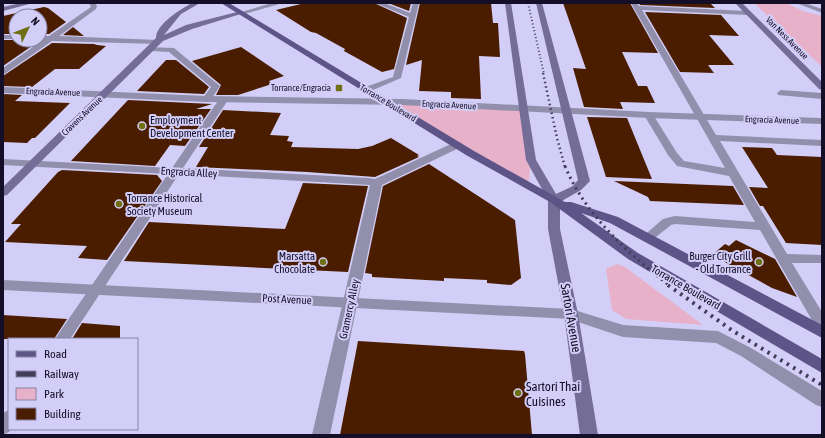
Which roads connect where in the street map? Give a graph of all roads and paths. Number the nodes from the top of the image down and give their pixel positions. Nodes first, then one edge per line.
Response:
1 (30, 3) edge
2 (92, 3) edge
3 (197, 3) edge
4 (224, 3) edge
5 (280, 3) edge
6 (378, 3) edge
7 (416, 3) edge
8 (508, 3) edge
9 (539, 3) edge
10 (738, 3) edge
11 (799, 3) edge
12 (635, 6) edge
13 (3, 9) edge
14 (822, 11) edge
15 (241, 13) junction
16 (747, 13) junction
17 (412, 16) junction
18 (76, 21) junction
19 (88, 21) dead end
20 (62, 30) junction
21 (73, 31) dead end
22 (50, 39) junction
23 (159, 40) junction
24 (150, 49) junction
25 (3, 72) edge
26 (822, 87) edge
27 (3, 90) edge
28 (366, 90) junction
29 (781, 93) dead end
30 (104, 94) junction
31 (822, 96) edge
32 (207, 99) junction
33 (223, 100) junction
34 (385, 102) junction
35 (523, 109) junction
36 (567, 110) junction
37 (649, 115) junction
38 (700, 117) junction
39 (822, 121) edge
40 (712, 138) junction
41 (822, 143) edge
42 (457, 145) junction
43 (3, 162) edge
44 (32, 164) junction
45 (174, 171) junction
46 (733, 173) junction
47 (376, 183) junction
48 (3, 193) edge
49 (554, 200) junction
50 (764, 226) junction
51 (647, 238) junction
52 (783, 258) junction
53 (822, 259) edge
54 (3, 285) edge
55 (95, 290) junction
56 (351, 303) junction
57 (816, 305) edge
58 (571, 314) junction
59 (822, 325) edge
60 (822, 332) edge
61 (63, 338) edge
62 (822, 367) edge
63 (822, 400) edge
64 (322, 435) edge
65 (589, 435) edge

1 - 13 street
2 - 18 street
3 - 23 street, Cravens Avenue
4 - 15 main road, Torrance Boulevard
5 - 15 street, Cravens Avenue
6 - 17 street
7 - 17 street
8 - 35 street
9 - 36 street
10 - 16 street, Van Ness Avenue
11 - 14 street
12 - 16 street
12 - 38 street
15 - 23 street, Cravens Avenue
15 - 28 main road, Torrance Boulevard
16 - 26 street, Van Ness Avenue
17 - 28 street
18 - 19 street
18 - 20 street
20 - 21 street
20 - 22 street
22 - 23 street
22 - 25 street
23 - 24 street, Cravens Avenue
24 - 30 street, Cravens Avenue
24 - 32 street
27 - 30 street, Engracia Avenue
28 - 34 main road, Torrance Boulevard
29 - 31 street
30 - 32 street, Engracia Avenue
30 - 44 street, Cravens Avenue
32 - 33 street, Engracia Avenue
33 - 34 street, Engracia Avenue
33 - 45 street
34 - 35 street, Engracia Avenue
34 - 42 main road, Torrance Boulevard
35 - 36 street, Engracia Avenue
35 - 49 street
36 - 37 street, Engracia Avenue
36 - 49 street
37 - 38 street, Engracia Avenue
37 - 46 street
38 - 39 street, Engracia Avenue
38 - 40 street
40 - 41 street
40 - 46 street
42 - 47 street
42 - 49 main road, Torrance Boulevard
43 - 44 street, Engracia Alley
44 - 45 street, Engracia Alley
44 - 48 street, Cravens Avenue
45 - 47 street, Engracia Alley
45 - 55 street
46 - 50 street
47 - 56 street, Gramercy Alley
49 - 51 main road, Torrance Boulevard
49 - 58 street, Sartori Avenue
49 - 62 main road, Torrance Boulevard
50 - 51 street
50 - 52 street
51 - 60 main road, Torrance Boulevard
52 - 53 street
52 - 57 street
54 - 55 street, Post Avenue
55 - 56 street, Post Avenue
55 - 61 street
56 - 58 street, Post Avenue
56 - 64 street, Gramercy Alley
57 - 59 street
58 - 63 street, Post Avenue
58 - 65 street, Sartori Avenue

